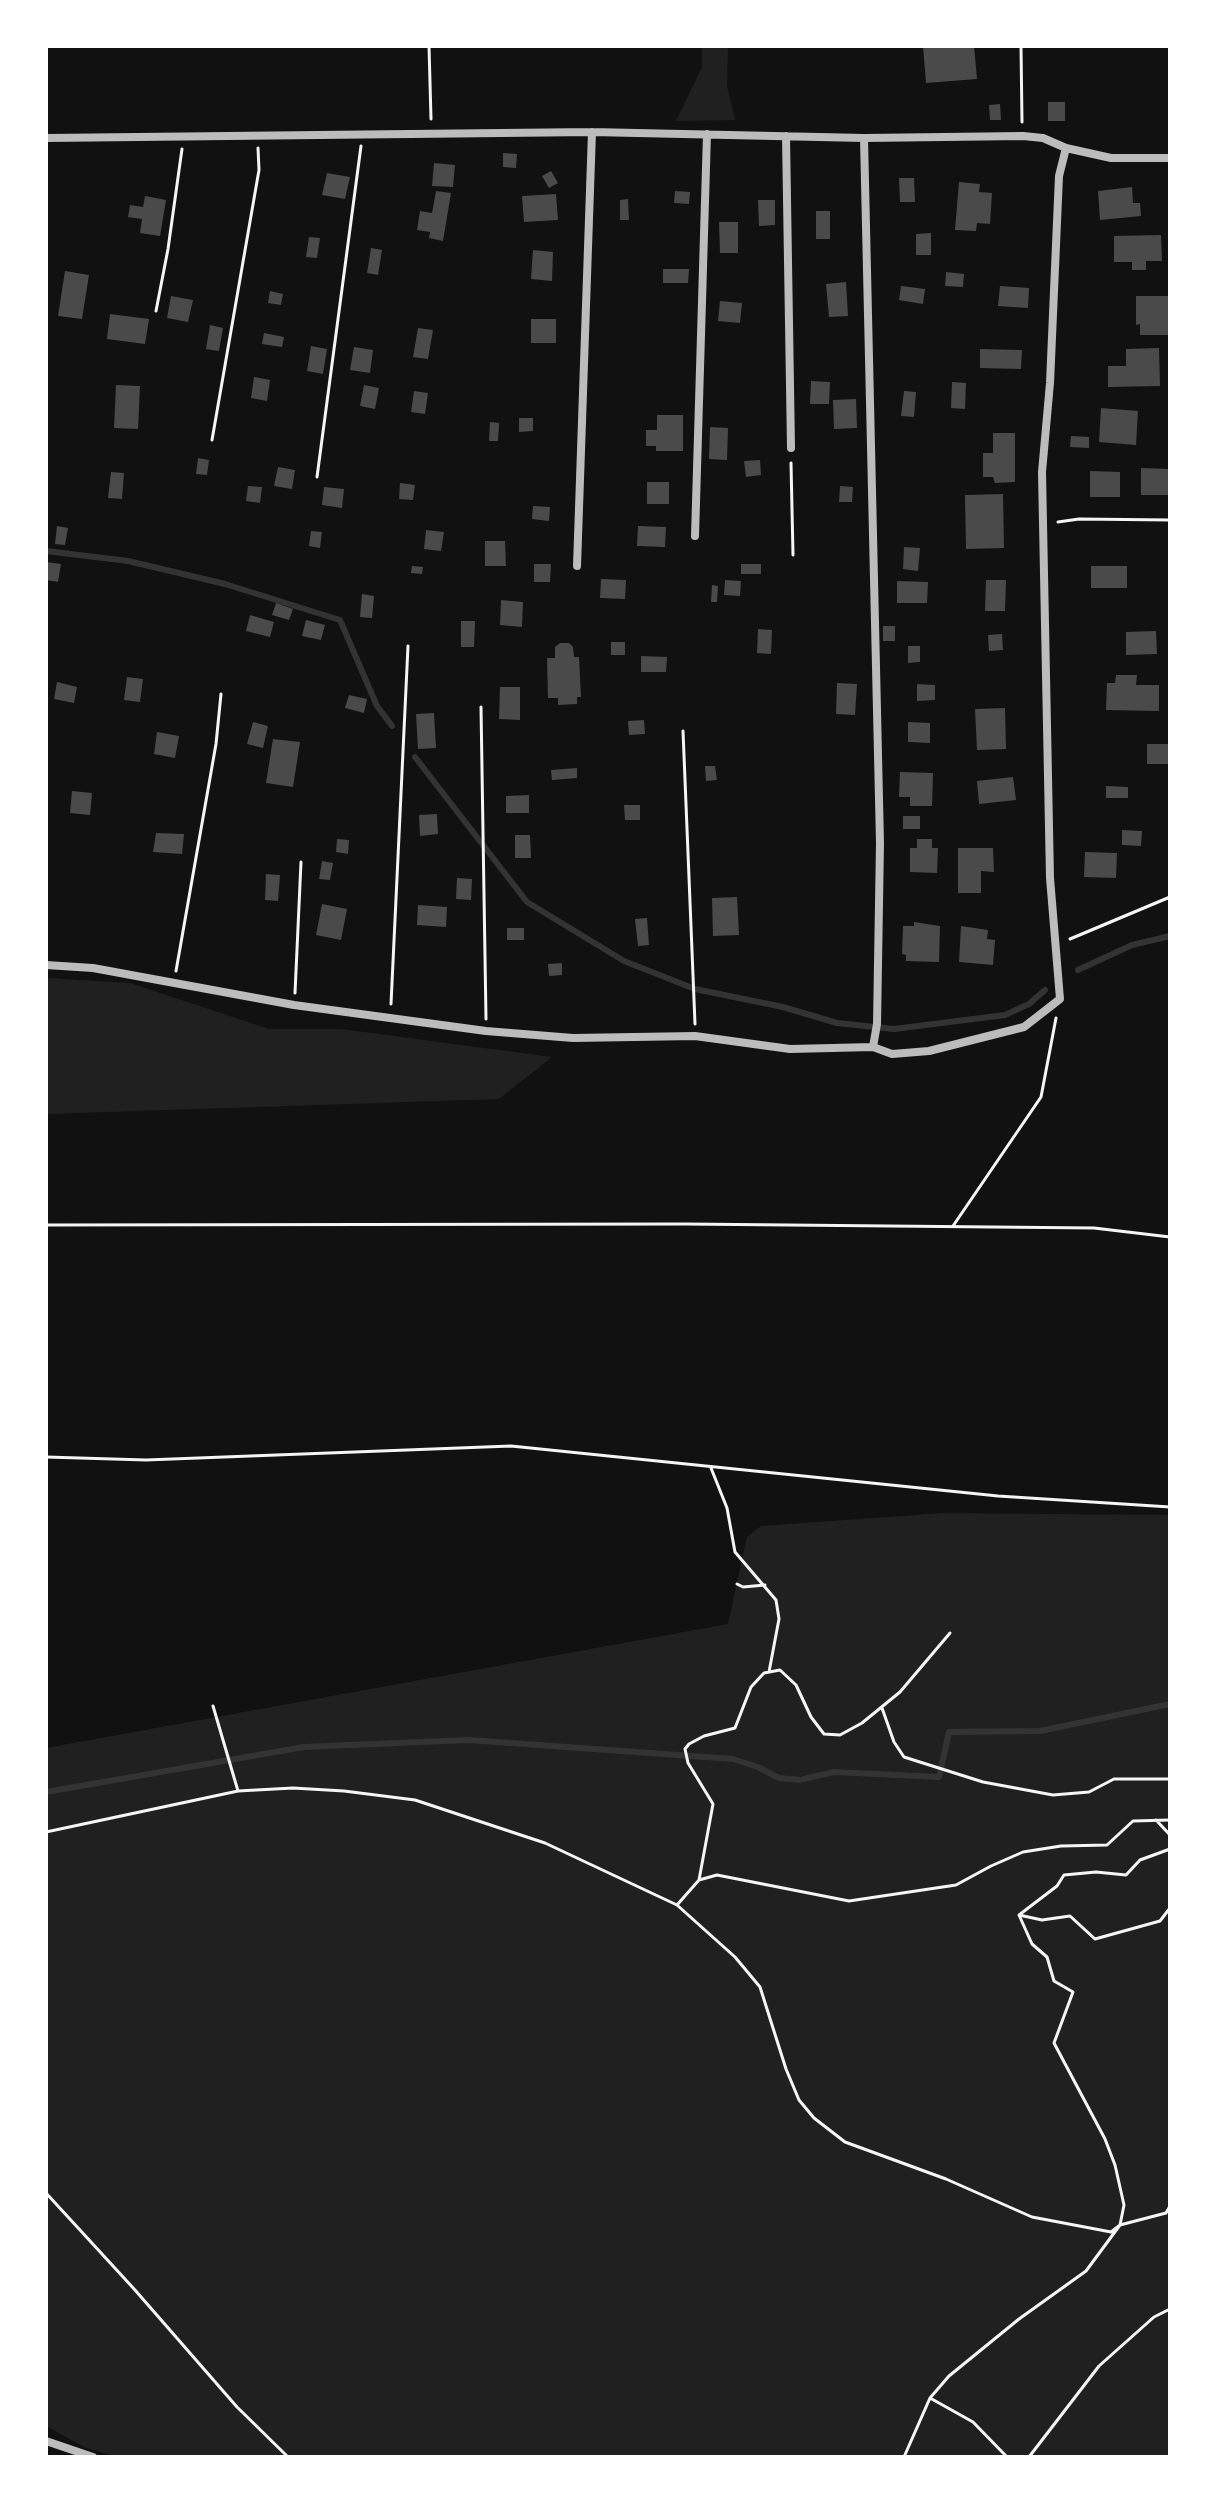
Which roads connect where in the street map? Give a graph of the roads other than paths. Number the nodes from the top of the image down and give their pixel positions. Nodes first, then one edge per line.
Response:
1 (592, 132) junction
2 (707, 134) junction
3 (786, 136) junction
4 (46, 138) edge
5 (864, 138) junction
6 (1066, 148) junction
7 (1170, 158) edge
8 (791, 448) road end
9 (695, 536) dead end
10 (577, 566) dead end
11 (46, 965) edge
12 (873, 1047) junction
13 (46, 2441) edge
14 (93, 2457) edge

1 - 2 street
1 - 4 street
1 - 10 street
2 - 3 street
2 - 9 street
3 - 5 street
3 - 8 street
5 - 6 street
5 - 12 street
6 - 7 street
6 - 12 street
11 - 12 street
13 - 14 street

